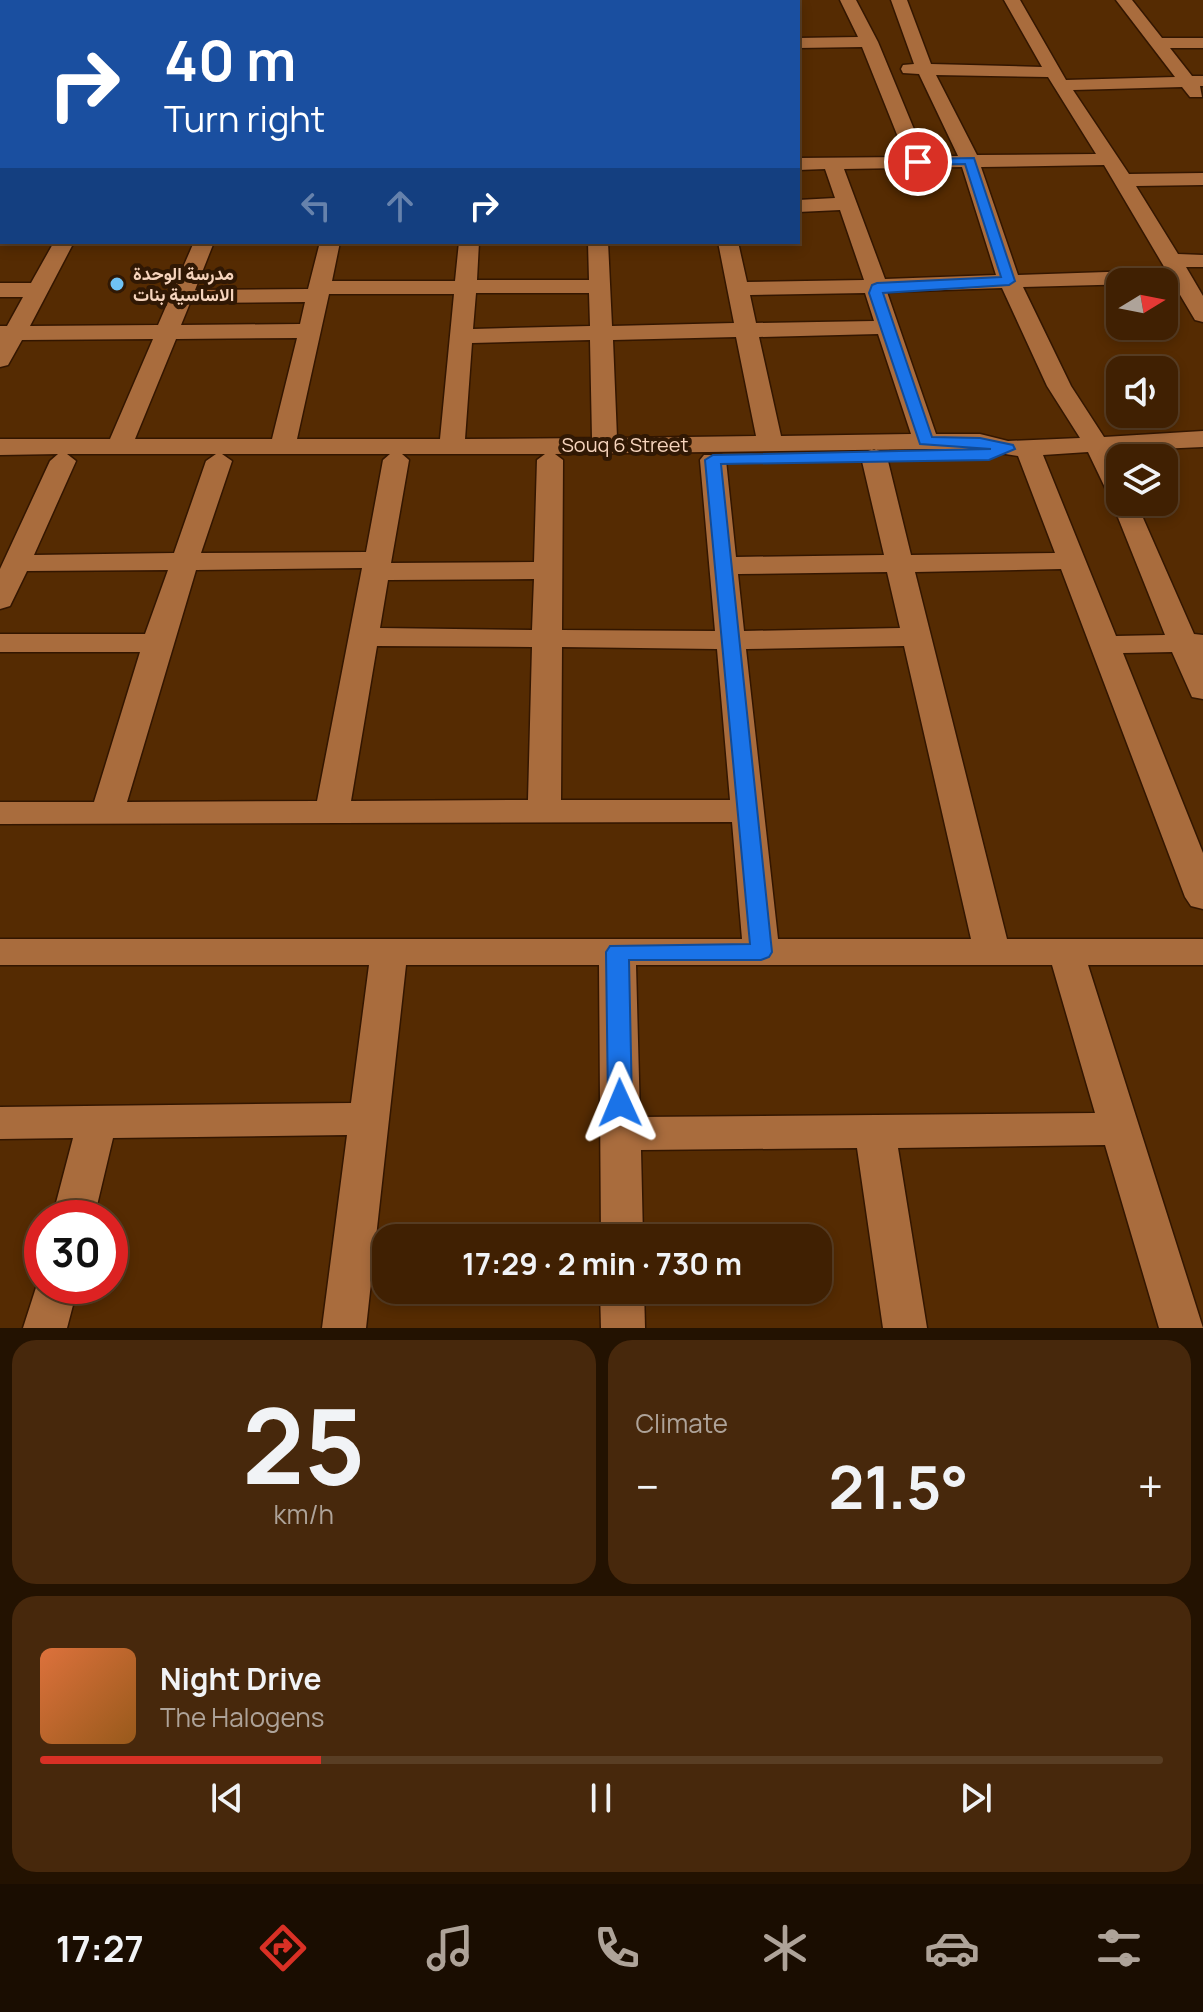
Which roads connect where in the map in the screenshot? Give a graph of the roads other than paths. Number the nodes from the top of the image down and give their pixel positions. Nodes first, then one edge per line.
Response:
1 (848, 0) edge
2 (899, 0) edge
3 (1012, 0) edge
4 (1124, 0) edge
5 (870, 42) junction
6 (800, 43) edge
7 (1160, 43) junction
8 (1203, 43) edge
9 (881, 69) junction
10 (925, 70) junction
11 (1058, 78) junction
12 (1195, 81) edge
13 (1203, 102) edge
14 (1108, 159) junction
15 (970, 161) junction
16 (918, 162) junction
17 (800, 164) edge
18 (833, 164) junction
19 (1203, 179) edge
20 (1121, 180) junction
21 (846, 204) junction
22 (800, 206) edge
23 (63, 244) edge
24 (203, 244) edge
25 (330, 244) edge
26 (469, 244) edge
27 (598, 244) edge
28 (728, 244) edge
29 (1203, 261) edge
30 (1174, 268) joint
31 (1106, 273) edge
32 (1178, 274) edge
33 (1009, 281) junction
34 (465, 286) junction
35 (599, 286) junction
36 (877, 287) junction
37 (738, 289) junction
38 (0, 290) edge
39 (38, 290) junction
40 (318, 291) junction
41 (181, 297) junction
42 (1203, 315) edge
43 (888, 327) junction
44 (310, 331) junction
45 (746, 331) junction
46 (168, 332) junction
47 (8, 333) edge
48 (601, 334) junction
49 (461, 336) junction
50 (0, 360) edge
51 (1203, 439) edge
52 (926, 441) junction
53 (770, 444) junction
54 (605, 446) junction
55 (1098, 446) junction
56 (0, 447) edge
57 (283, 447) junction
58 (452, 447) junction
59 (119, 448) junction
60 (1018, 448) junction
61 (874, 457) junction
62 (396, 460) junction
63 (550, 460) junction
64 (713, 460) junction
65 (0, 461) edge
66 (63, 461) junction
67 (219, 461) junction
68 (1106, 463) edge
69 (1130, 516) edge
70 (185, 561) junction
71 (1072, 561) junction
72 (18, 563) junction
73 (899, 564) junction
74 (376, 566) junction
75 (723, 566) junction
76 (547, 570) junction
77 (0, 600) edge
78 (363, 637) junction
79 (916, 637) junction
80 (545, 638) junction
81 (731, 640) junction
82 (0, 643) edge
83 (157, 643) junction
84 (1192, 643) edge
85 (1105, 645) junction
86 (1203, 690) edge
87 (748, 811) junction
88 (332, 812) junction
89 (544, 812) junction
90 (0, 813) edge
91 (107, 813) junction
92 (1203, 897) edge
93 (0, 952) edge
94 (389, 952) junction
95 (617, 952) junction
96 (761, 952) junction
97 (992, 952) junction
98 (1066, 952) junction
99 (1203, 952) edge
100 (369, 1119) junction
101 (0, 1123) edge
102 (97, 1123) junction
103 (1120, 1129) junction
104 (875, 1133) junction
105 (620, 1134) junction
106 (78, 1200) edge
107 (622, 1224) edge
108 (51, 1304) edge
109 (622, 1304) edge
110 (45, 1328) edge
111 (344, 1328) edge
112 (623, 1328) edge
113 (905, 1328) edge
114 (1181, 1328) edge

1 - 5 street
2 - 10 street
3 - 11 street
4 - 7 street
5 - 6 street
5 - 9 street
7 - 8 street
7 - 12 street
9 - 10 street
9 - 16 street
10 - 11 street
10 - 15 street
11 - 12 street
11 - 14 street
12 - 13 street
14 - 15 street
14 - 20 street
15 - 16 street
15 - 33 street
16 - 18 street
17 - 18 street
18 - 21 street
19 - 20 street
20 - 30 street
21 - 22 street
21 - 36 street
23 - 39 street
24 - 41 street
25 - 40 street
26 - 34 street
27 - 35 street
28 - 37 street
29 - 30 street
31 - 33 street
32 - 42 street
33 - 36 street
33 - 55 street
34 - 35 street
34 - 40 street
34 - 49 street
35 - 48 street
36 - 37 street
36 - 43 street
37 - 45 street
38 - 39 street
39 - 47 street
40 - 41 street
40 - 44 street
41 - 46 street
43 - 45 street
43 - 52 street
44 - 46 street
44 - 57 street
45 - 48 street
45 - 53 street
46 - 47 street
46 - 59 street
47 - 50 street
48 - 49 street
48 - 54 street
49 - 58 street
51 - 55 street
52 - 53 street, Souq 6 Street
52 - 60 street, Souq 6 Street
53 - 54 street, Souq 6 Street
54 - 58 street, Souq 6 Street
55 - 60 street
55 - 68 street
56 - 59 street, Souq 6 Street
57 - 58 street, Souq 6 Street
57 - 59 street, Souq 6 Street
60 - 61 street, Souq 6 Street
60 - 71 street
61 - 64 street, Souq 6 Street
61 - 73 street
62 - 63 street, Souq 6 Street
62 - 67 street, Souq 6 Street
62 - 74 street
63 - 64 street, Souq 6 Street
63 - 76 street
64 - 75 street
65 - 66 street, Souq 6 Street
66 - 67 street, Souq 6 Street
66 - 72 street
67 - 70 street
69 - 84 street
70 - 72 street
70 - 74 street
70 - 83 street
71 - 73 street
71 - 85 street
72 - 77 street
73 - 75 street
73 - 79 street
74 - 76 street
74 - 78 street
75 - 81 street
76 - 80 street
78 - 80 street
78 - 88 street
79 - 81 street
79 - 97 street
80 - 81 street
80 - 89 street
81 - 87 street
82 - 83 street
83 - 91 street
84 - 85 street
84 - 86 street
85 - 92 street
87 - 89 street
87 - 96 street
88 - 89 street
88 - 91 street
90 - 91 street
93 - 94 street
94 - 95 street
94 - 100 street
95 - 96 street
95 - 105 street
96 - 97 street
97 - 98 street
98 - 99 street
98 - 103 street
100 - 102 street
100 - 111 street
101 - 102 street
102 - 106 street
103 - 104 street
103 - 114 street
104 - 105 street
104 - 113 street
105 - 107 street
108 - 110 street
109 - 112 street

